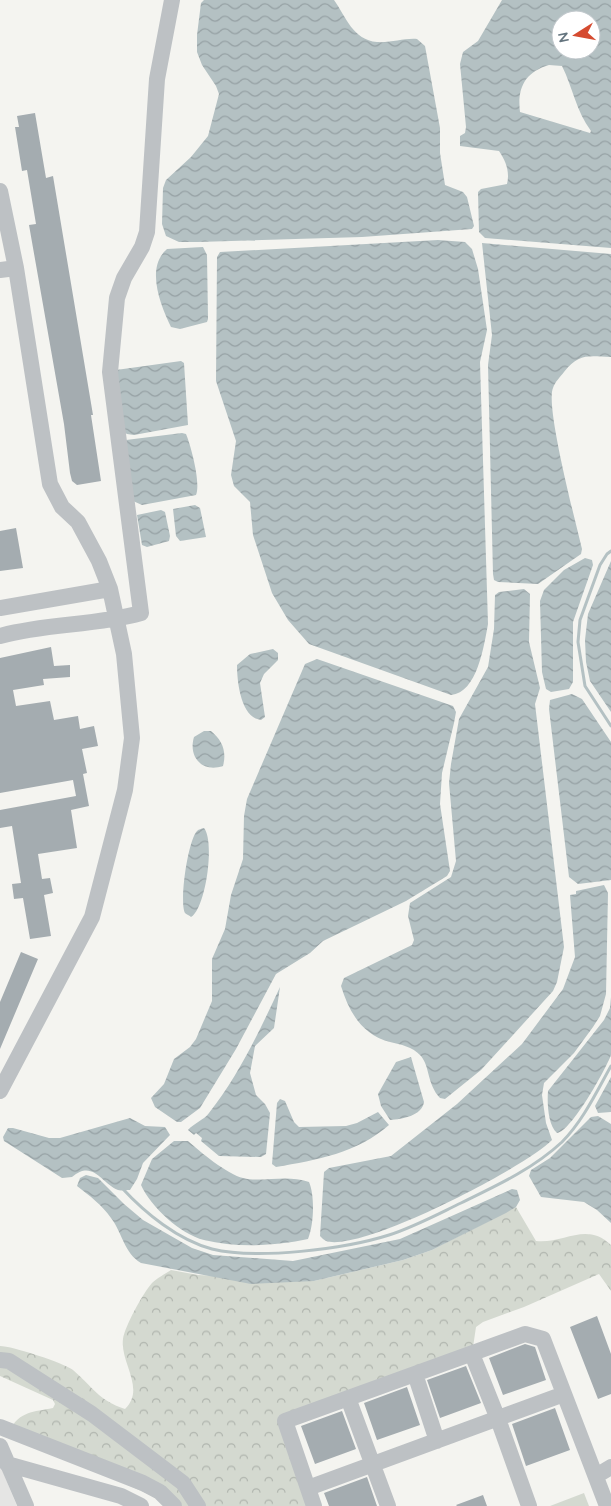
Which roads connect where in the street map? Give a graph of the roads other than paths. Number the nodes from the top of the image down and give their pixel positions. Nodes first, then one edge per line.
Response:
1 (172, 0) edge
2 (0, 191) edge
3 (8, 269) edge
4 (110, 589) junction
5 (0, 608) edge
6 (116, 620) junction
7 (0, 636) edge
8 (0, 1091) edge
9 (472, 1354) junction
10 (0, 1360) edge
11 (415, 1374) junction
12 (564, 1394) junction
13 (348, 1398) junction
14 (498, 1419) junction
15 (0, 1427) edge
16 (437, 1441) junction
17 (0, 1446) edge
18 (7, 1464) junction
19 (373, 1465) junction
20 (611, 1467) edge
21 (596, 1476) junction
22 (308, 1488) junction
23 (26, 1506) edge
24 (141, 1506) edge
25 (174, 1506) edge
26 (198, 1506) edge
27 (314, 1506) edge
28 (388, 1506) edge
29 (528, 1506) edge
30 (607, 1506) edge

1 - 6 street
2 - 3 street
3 - 4 street
4 - 5 street
4 - 6 street
6 - 7 street
6 - 8 street
9 - 11 street
9 - 12 street
9 - 14 street
10 - 26 street
11 - 13 street
11 - 16 street
12 - 14 street
12 - 21 street
13 - 19 street
13 - 22 street
14 - 16 street
14 - 29 street
15 - 25 street
16 - 19 street
17 - 18 street
18 - 23 street
18 - 24 street
19 - 22 street
19 - 28 street
20 - 21 street
21 - 30 street
22 - 27 street

